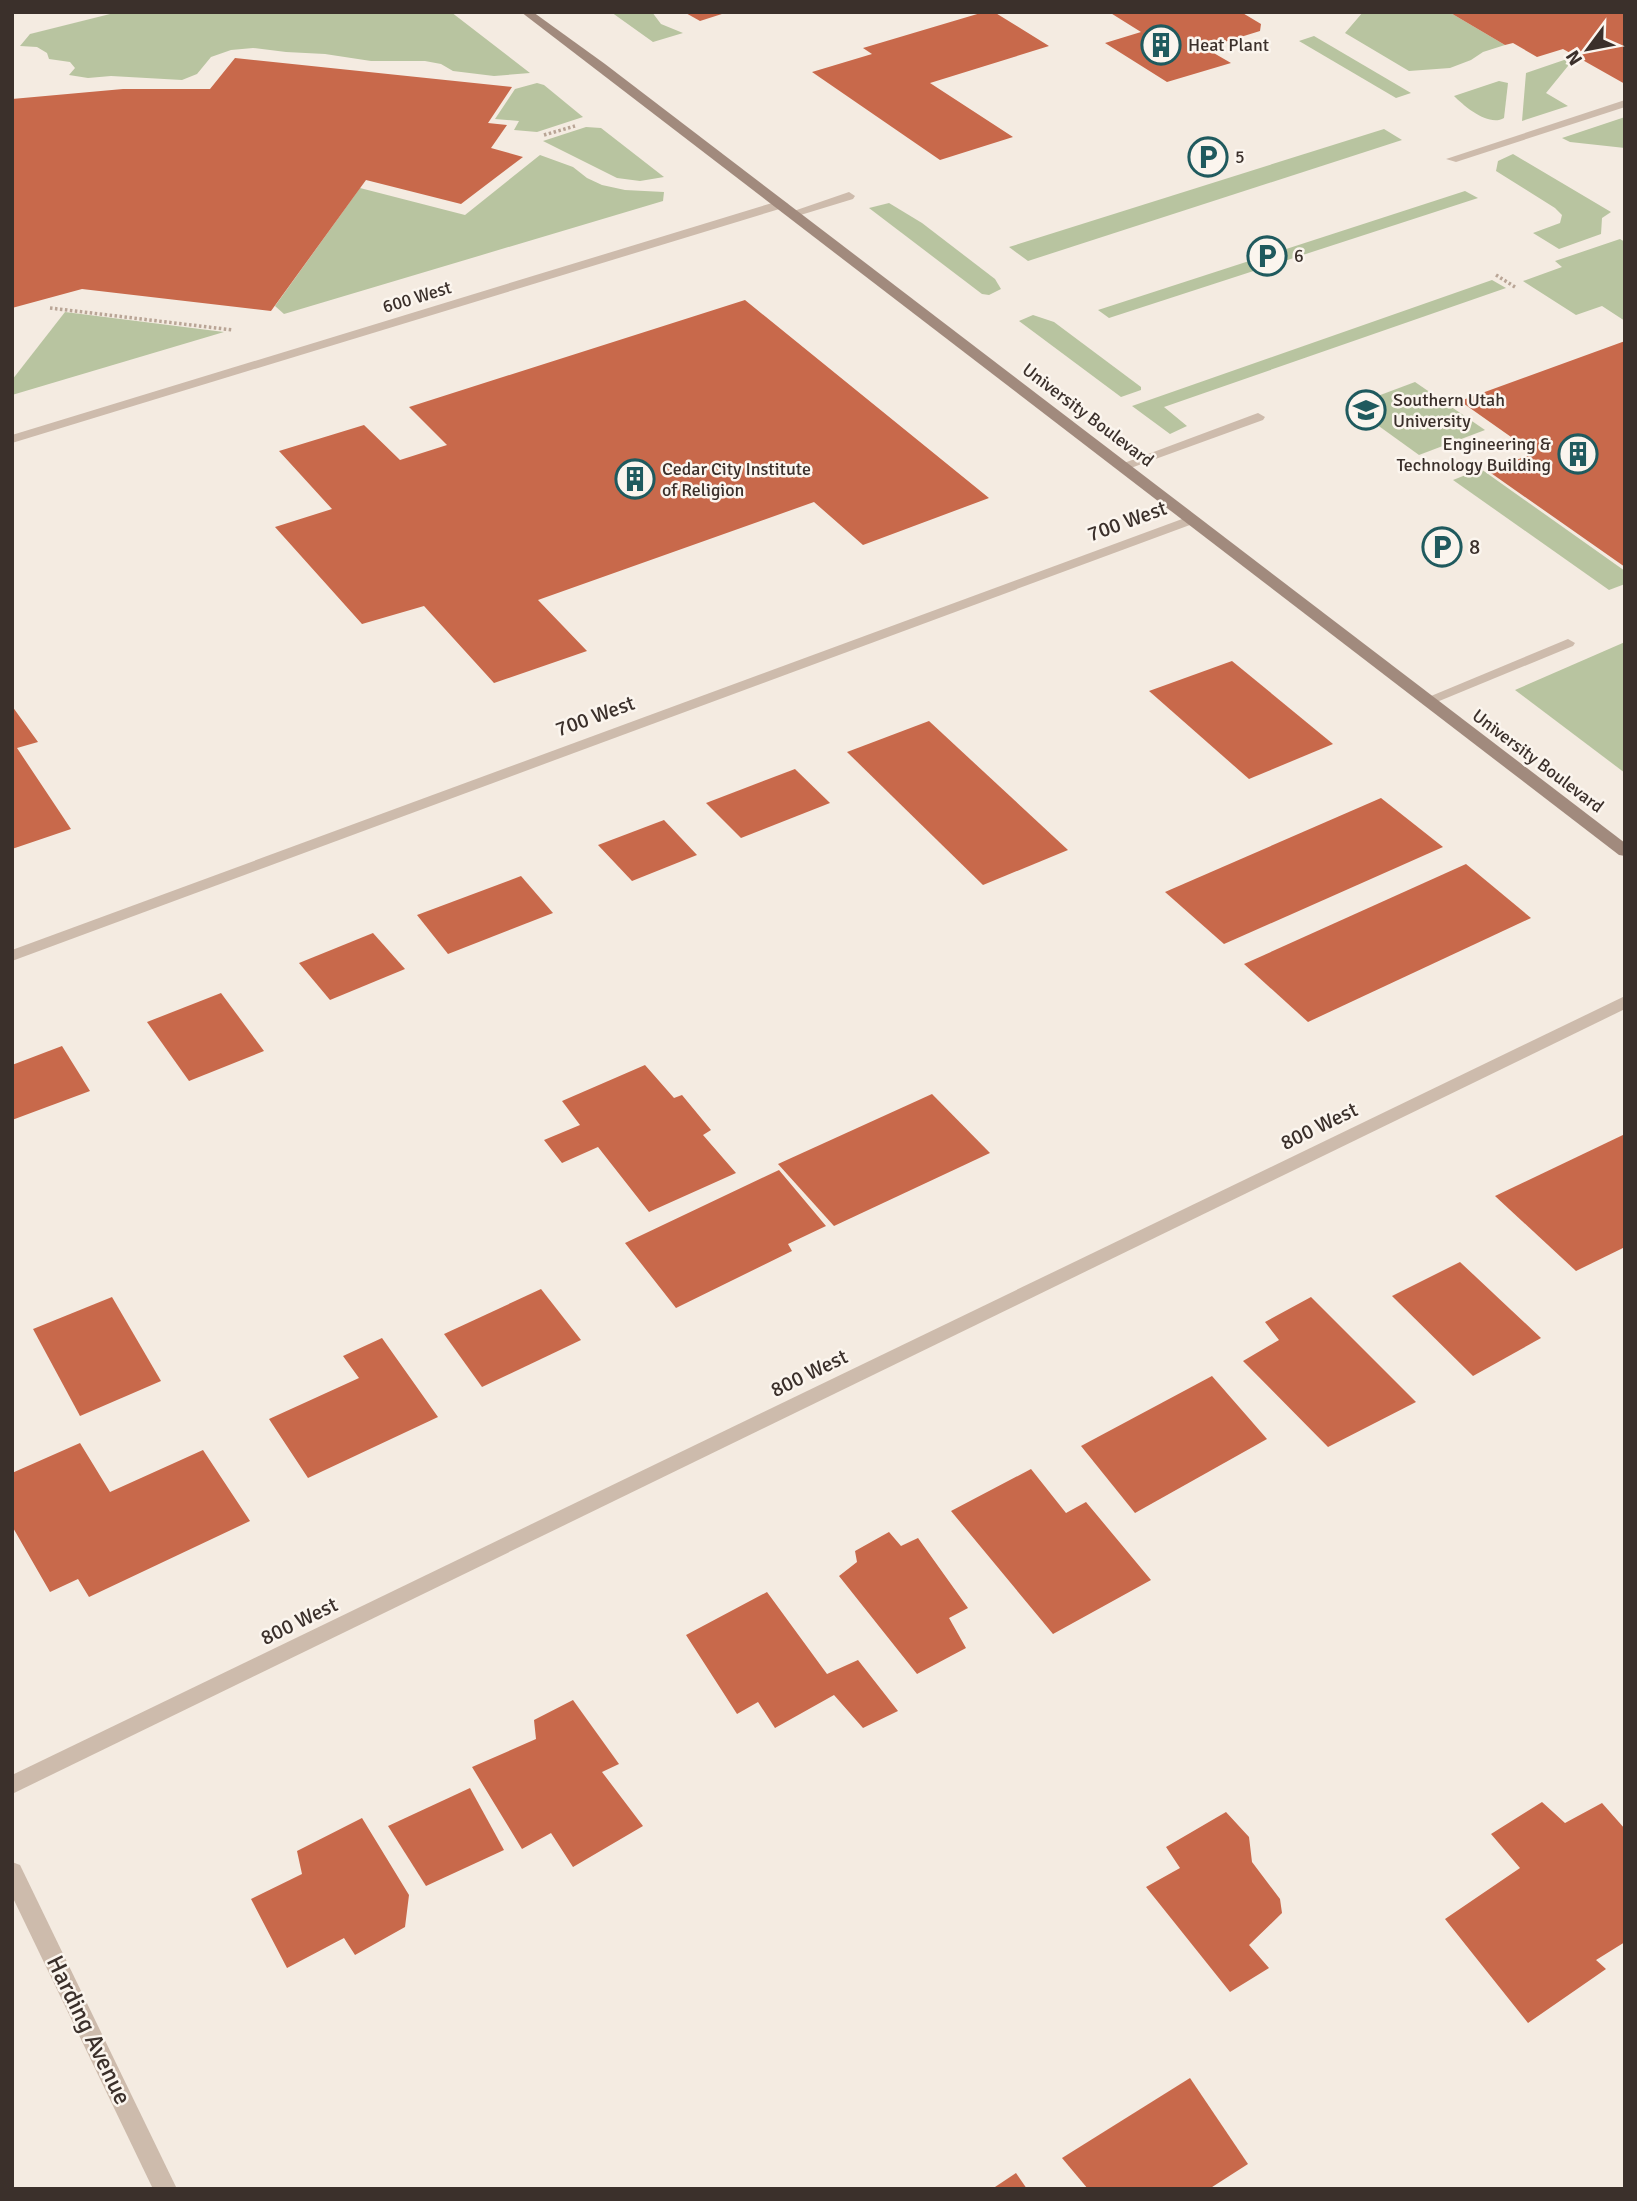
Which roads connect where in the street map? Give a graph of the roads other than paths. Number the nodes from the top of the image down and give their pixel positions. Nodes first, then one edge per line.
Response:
1 (526, 12) edge
2 (1625, 103) edge
3 (1452, 159) dead end
4 (849, 196) dead end
5 (782, 204) junction
6 (794, 213) junction
7 (1258, 417) dead end
8 (12, 439) edge
9 (1123, 466) junction
10 (1193, 519) junction
11 (1567, 643) dead end
12 (1427, 701) junction
13 (1625, 851) edge
14 (12, 956) edge
15 (1625, 1002) edge
16 (12, 1785) edge
17 (12, 1872) edge
18 (165, 2189) edge

1 - 5 main road, University Boulevard
2 - 3 street
4 - 6 street
5 - 6 main road, University Boulevard
5 - 8 street, 600 West
6 - 9 main road, University Boulevard
7 - 9 street
9 - 10 main road, University Boulevard
10 - 12 main road, University Boulevard
10 - 14 street, 700 West
11 - 12 street
12 - 13 main road, University Boulevard
15 - 16 street, 800 West
17 - 18 street, Harding Avenue

